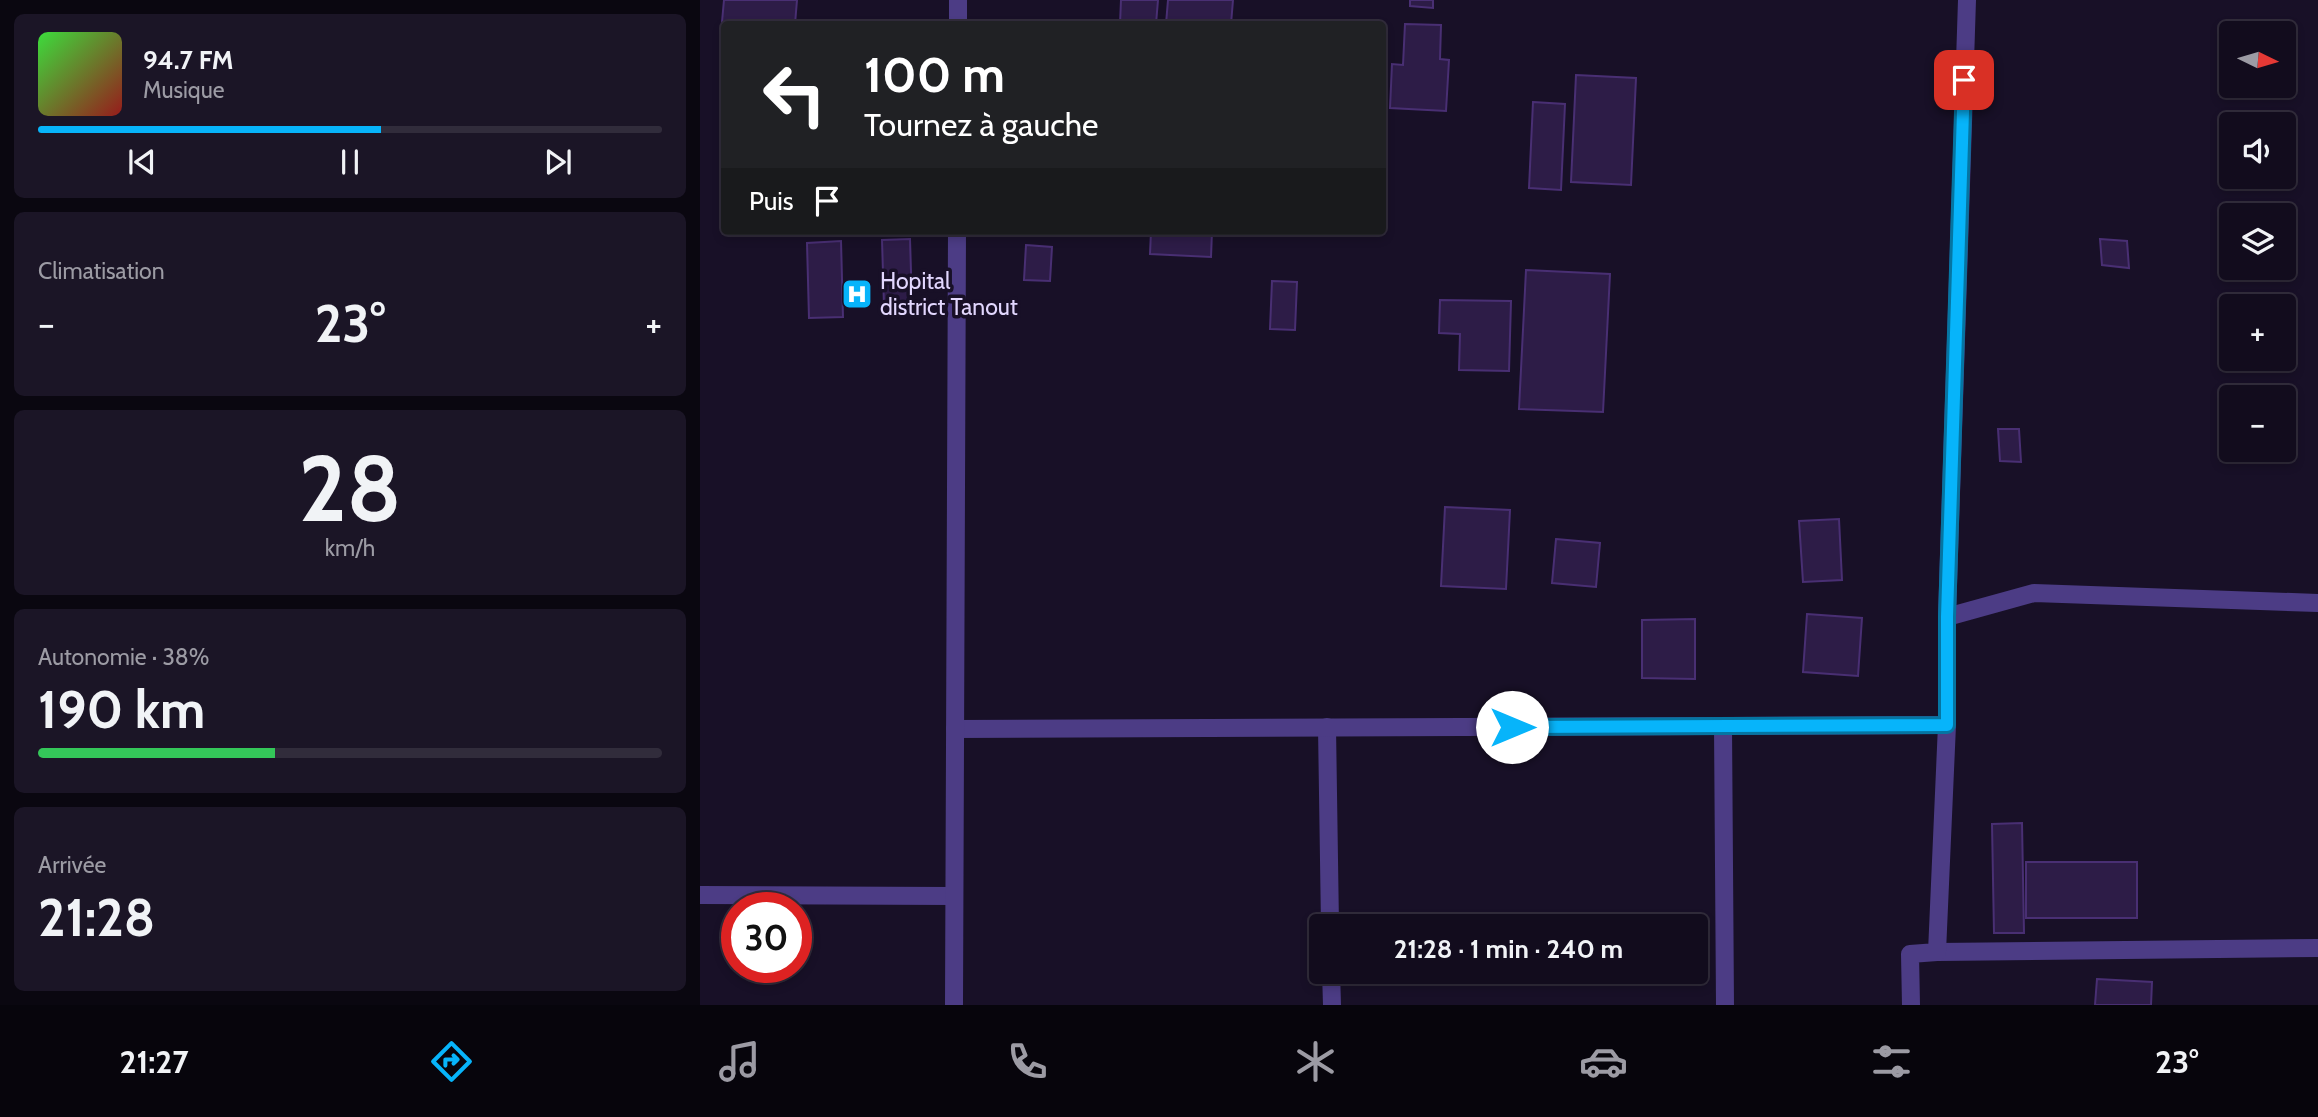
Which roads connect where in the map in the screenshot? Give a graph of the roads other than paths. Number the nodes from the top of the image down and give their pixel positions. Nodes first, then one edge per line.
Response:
1 (958, 0) edge
2 (1967, 0) edge
3 (958, 21) edge
4 (957, 235) edge
5 (2318, 603) edge
6 (1947, 617) junction
7 (1947, 725) junction
8 (1723, 726) junction
9 (1327, 727) junction
10 (955, 729) junction
11 (700, 895) edge
12 (954, 897) junction
13 (1330, 914) edge
14 (2318, 948) edge
15 (1937, 952) junction
16 (1331, 984) edge
17 (954, 1005) edge
18 (1332, 1005) edge
19 (1725, 1005) edge
20 (1911, 1005) edge

1 - 3 street
2 - 6 street
4 - 10 street
5 - 6 street
6 - 7 street
7 - 8 street
7 - 15 street
8 - 9 street
8 - 19 street
9 - 10 street
9 - 13 street
10 - 12 street
11 - 12 street
12 - 17 street
14 - 15 street
15 - 20 street
16 - 18 street

